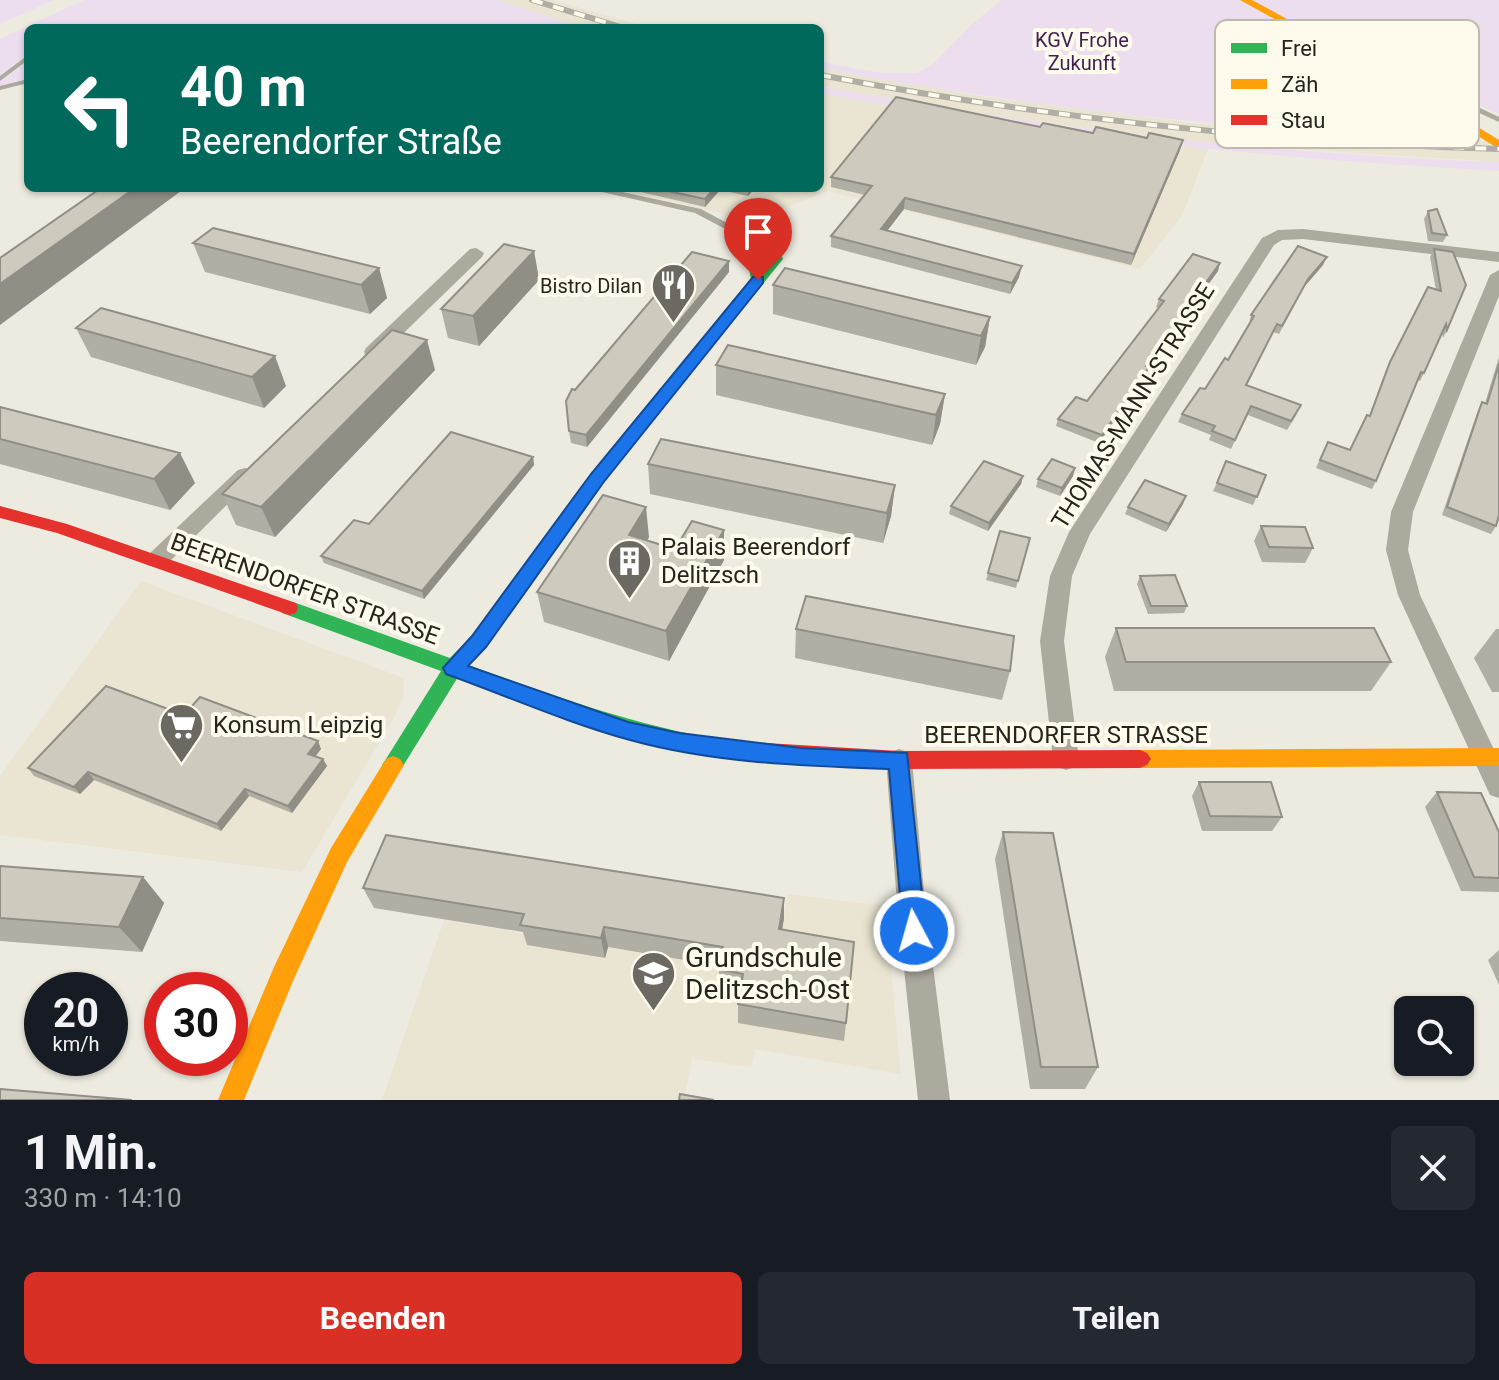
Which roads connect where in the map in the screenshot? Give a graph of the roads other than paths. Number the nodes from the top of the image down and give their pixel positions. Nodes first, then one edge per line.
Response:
1 (1245, 0) edge
2 (1282, 20) edge
3 (24, 60) edge
4 (0, 79) edge
5 (24, 82) edge
6 (0, 88) edge
7 (1479, 111) edge
8 (1499, 120) edge
9 (1479, 133) edge
10 (1499, 145) edge
11 (611, 192) edge
12 (476, 253) dead end
13 (758, 253) joint
14 (1499, 257) edge
15 (1499, 267) edge
16 (1499, 275) edge
17 (361, 363) edge
18 (263, 458) edge
19 (1, 513) edge
20 (157, 560) junction
21 (453, 668) junction
22 (1491, 757) edge
23 (1066, 759) junction
24 (899, 760) junction
25 (1499, 787) edge
26 (231, 1100) edge
27 (934, 1100) edge

1 - 2 street
3 - 4 lane
5 - 6 lane
7 - 8 lane
9 - 10 street
11 - 13 lane
12 - 17 street
13 - 21 street
14 - 15 street
14 - 23 street, THOMAS-MANN-STRASSE
16 - 22 street
18 - 20 street
19 - 20 street, BEERENDORFER STRASSE
20 - 21 street, BEERENDORFER STRASSE
21 - 24 street, BEERENDORFER STRASSE
21 - 26 street
22 - 23 street, BEERENDORFER STRASSE
22 - 25 street
23 - 24 street, BEERENDORFER STRASSE
24 - 27 street

